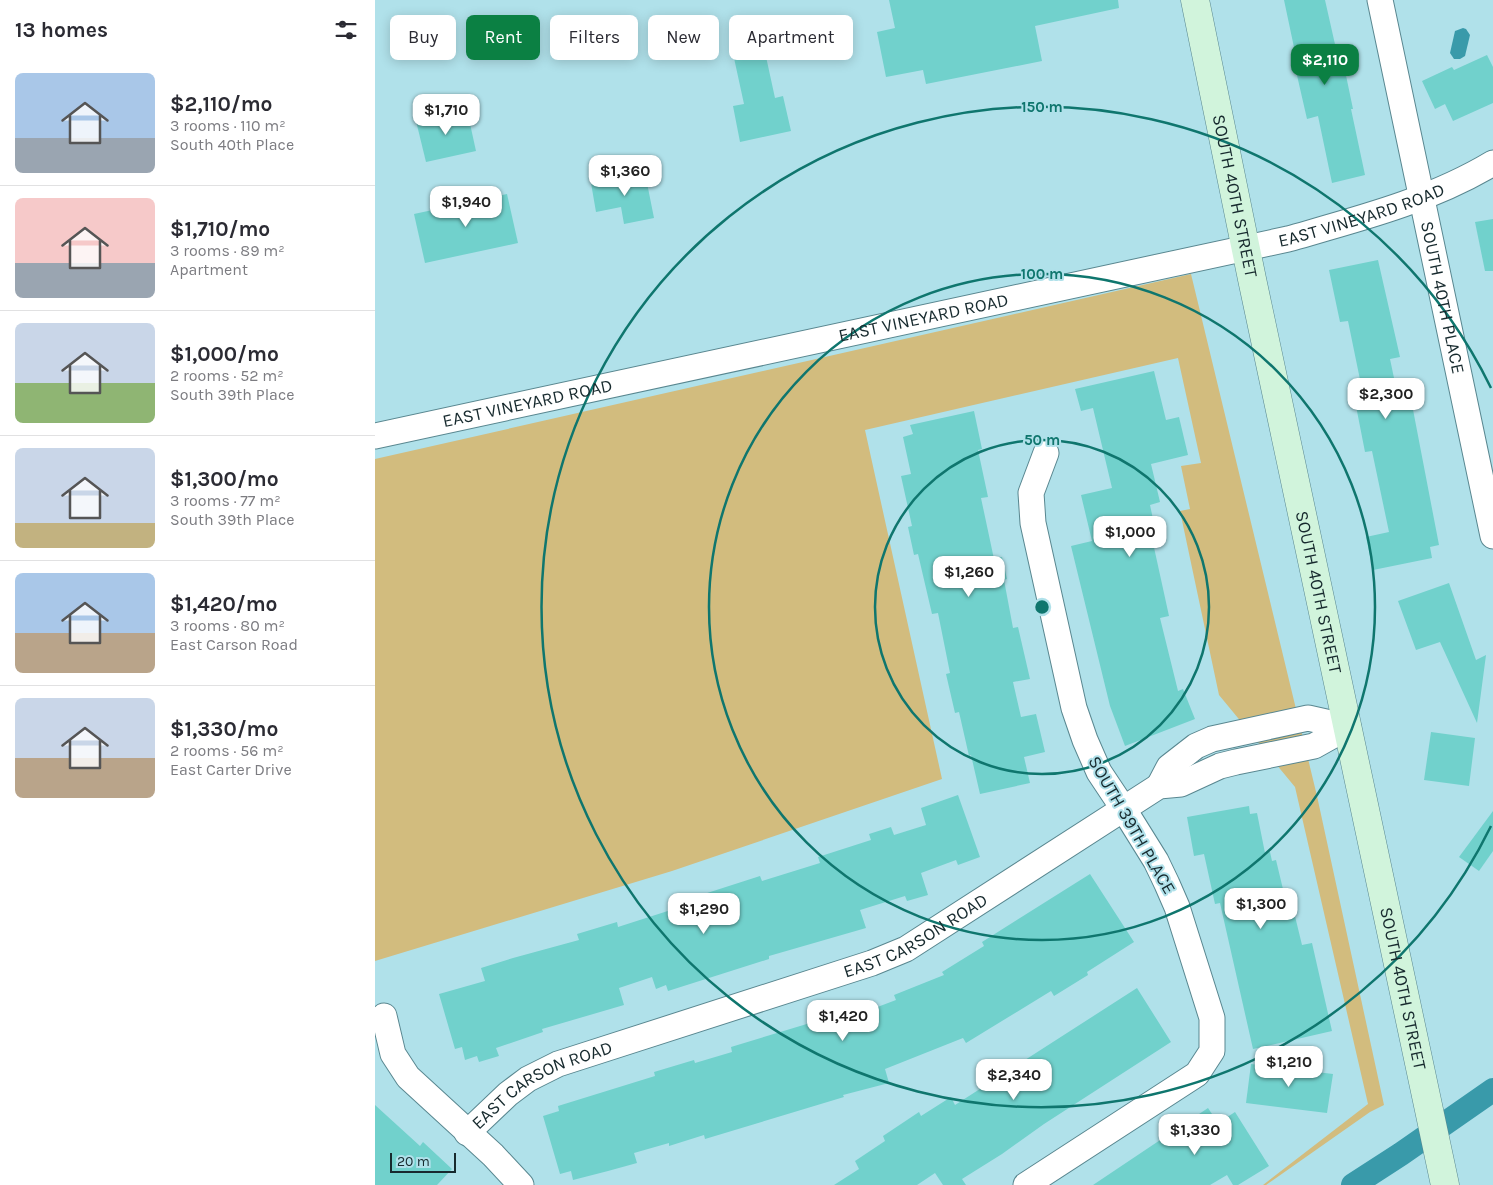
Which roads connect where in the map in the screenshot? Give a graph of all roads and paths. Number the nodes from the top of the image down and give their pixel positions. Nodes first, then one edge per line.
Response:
1 (1195, 0) edge
2 (1380, 0) edge
3 (1493, 163) edge
4 (1421, 198) junction
5 (1246, 248) junction
6 (375, 436) edge
7 (1046, 453) dead end
8 (1493, 536) edge
9 (1348, 727) junction
10 (1229, 735) junction
11 (1236, 762) junction
12 (1159, 786) junction
13 (1123, 808) junction
14 (384, 1016) dead end
15 (467, 1133) junction
16 (1442, 1172) edge
17 (521, 1185) edge
18 (1027, 1185) edge

1 - 5 main road, SOUTH 40TH STREET
2 - 4 street, SOUTH 40TH PLACE
3 - 4 street, EAST VINEYARD ROAD
4 - 5 street, EAST VINEYARD ROAD
4 - 8 street, SOUTH 40TH PLACE
5 - 6 street, EAST VINEYARD ROAD
5 - 9 main road, SOUTH 40TH STREET
7 - 13 street, SOUTH 39TH PLACE
9 - 10 street, EAST CARSON ROAD
9 - 11 street, EAST CARSON ROAD
9 - 16 main road, SOUTH 40TH STREET
10 - 11 street
10 - 12 street, EAST CARSON ROAD
11 - 12 street, EAST CARSON ROAD
12 - 13 street, EAST CARSON ROAD
13 - 15 street, EAST CARSON ROAD
13 - 18 street, SOUTH 39TH PLACE
14 - 15 street
15 - 17 street

